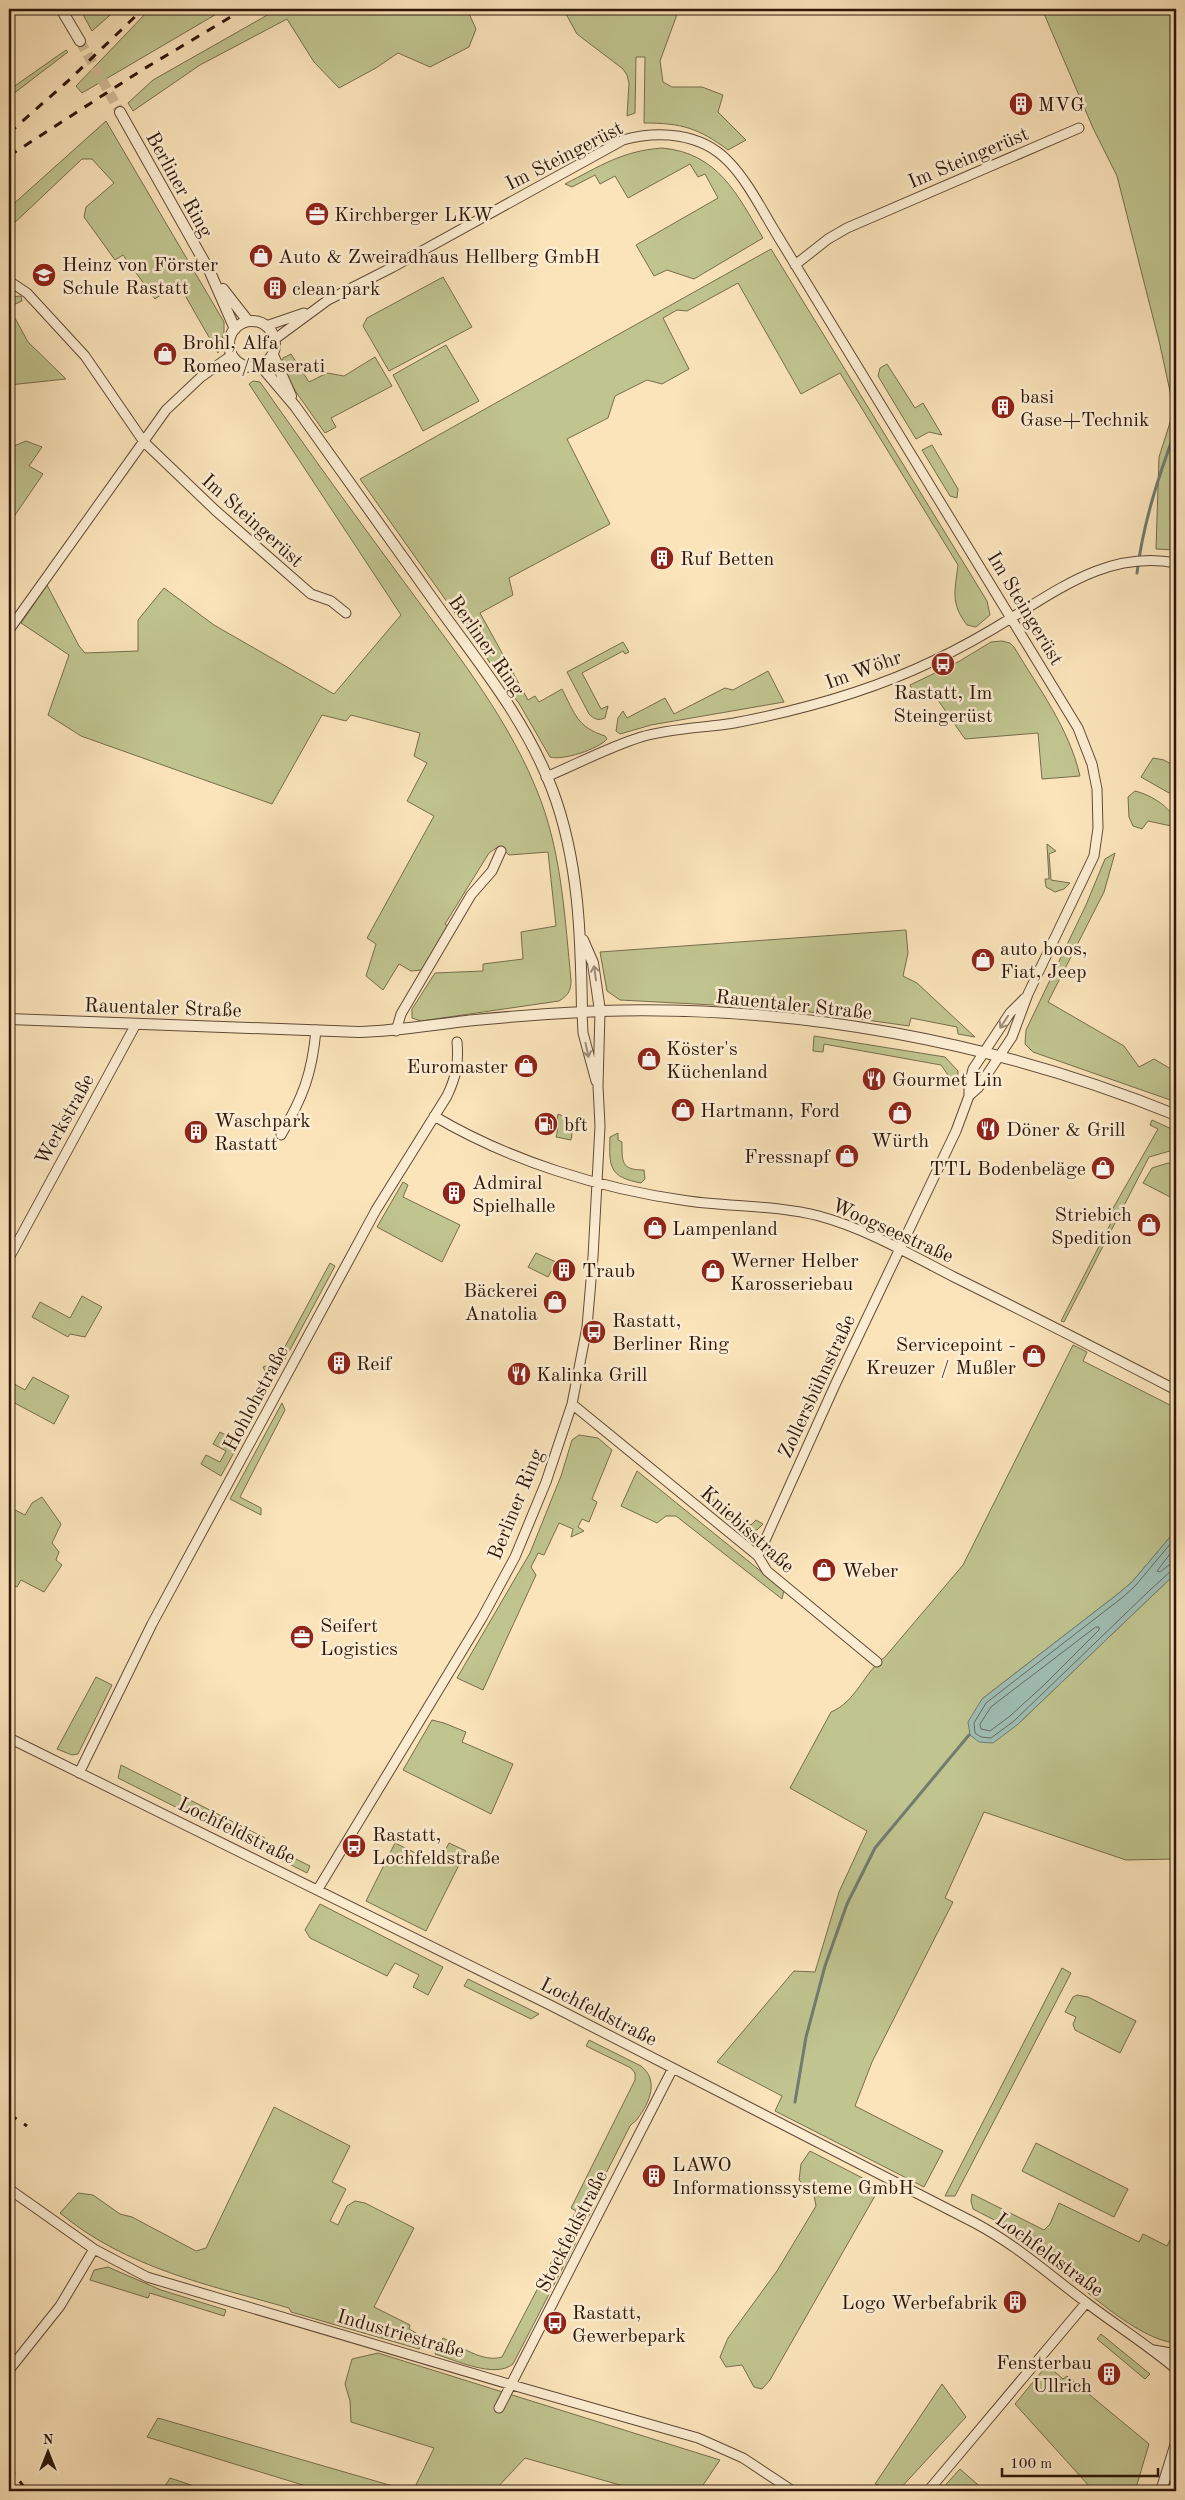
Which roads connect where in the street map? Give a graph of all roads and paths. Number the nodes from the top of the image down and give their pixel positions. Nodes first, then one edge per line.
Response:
1 (62, 9) edge
2 (80, 41) tunnel mouth
3 (120, 112) tunnel mouth
4 (1079, 128) dead end
5 (795, 265) junction
6 (210, 272) junction
7 (12, 283) dead end
8 (312, 310) junction
9 (248, 322) junction
10 (266, 326) junction
11 (235, 329) junction
12 (275, 339) junction
13 (232, 355) junction
14 (273, 355) junction
15 (261, 366) junction
16 (295, 406) junction
17 (144, 442) junction
18 (1176, 563) edge
19 (346, 613) dead end
20 (1011, 618) junction
21 (9, 630) edge
22 (546, 777) junction
23 (500, 851) dead end
24 (581, 936) junction
25 (1028, 994) junction
26 (600, 1011) junction
27 (582, 1012) junction
28 (9, 1019) edge
29 (136, 1024) junction
30 (316, 1030) junction
31 (396, 1031) junction
32 (457, 1042) dead end
33 (983, 1052) junction
34 (1002, 1056) junction
35 (598, 1086) junction
36 (969, 1096) junction
37 (1176, 1115) edge
38 (434, 1116) junction
39 (281, 1135) dead end
40 (598, 1182) junction
41 (898, 1249) junction
42 (9, 1258) edge
43 (1176, 1390) edge
44 (572, 1404) junction
45 (758, 1556) junction
46 (877, 1662) dead end
47 (9, 1738) edge
48 (79, 1773) junction
49 (318, 1889) junction
50 (673, 2068) junction
51 (9, 2189) edge
52 (94, 2249) junction
53 (1086, 2303) junction
54 (1154, 2350) junction
55 (1176, 2354) edge
56 (9, 2370) edge
57 (1176, 2370) edge
58 (512, 2385) junction
59 (499, 2408) dead end
60 (1176, 2443) edge
61 (793, 2491) edge
62 (928, 2491) edge
63 (1161, 2491) edge

1 - 2 street
3 - 6 street, Berliner Ring
4 - 5 street, Im Steingerüst
5 - 8 street, Im Steingerüst
5 - 20 street, Im Steingerüst
6 - 9 street, Berliner Ring
6 - 11 street, Berliner Ring
7 - 17 street, Im Steingerüst
8 - 10 street, Im Steingerüst
8 - 12 street, Im Steingerüst
9 - 10 street
9 - 11 street
10 - 12 street
11 - 13 street
12 - 14 street
13 - 15 street
13 - 17 street
14 - 15 street
14 - 16 street, Berliner Ring
15 - 16 street, Berliner Ring
16 - 22 street, Berliner Ring
17 - 19 street, Im Steingerüst
17 - 21 street
18 - 20 street, Im Wöhr
20 - 22 street, Im Wöhr
20 - 25 street, Im Steingerüst
22 - 24 street, Berliner Ring
23 - 31 street
26 -> 24 street, Berliner Ring
24 - 27 street, Berliner Ring
25 -> 33 street, Im Steingerüst
25 - 34 street, Im Steingerüst
26 - 27 street, Rauentaler Straße
26 - 33 street, Rauentaler Straße
26 - 35 street, Berliner Ring
27 - 31 street, Rauentaler Straße
27 -> 35 street, Berliner Ring
28 - 29 street, Rauentaler Straße
29 - 30 street, Rauentaler Straße
29 - 42 street, Werkstraße
30 - 31 street, Rauentaler Straße
30 - 39 street
32 - 38 street, Hohlohstraße
33 - 34 street, Rauentaler Straße
33 - 36 street, Zollersbühnstraße
34 - 36 street, Zollersbühnstraße
34 - 37 street, Rauentaler Straße
35 - 40 street, Berliner Ring
36 - 41 street, Zollersbühnstraße
38 - 40 street, Woogseestraße
38 - 48 street, Hohlohstraße
40 - 41 street, Woogseestraße
40 - 44 street, Berliner Ring
41 - 43 street, Woogseestraße
41 - 45 street, Zollersbühnstraße
44 - 45 street, Kniebisstraße
44 - 49 street, Berliner Ring
45 - 46 street, Kniebisstraße
47 - 48 street, Lochfeldstraße
48 - 49 street, Lochfeldstraße
49 - 50 street, Lochfeldstraße
50 - 53 street, Lochfeldstraße
50 - 58 street, Stockfeldstraße
51 - 52 street, Industriestraße
52 - 56 street
52 - 58 street, Industriestraße
53 - 54 street, Lochfeldstraße
53 - 62 street
54 - 55 street, Lochfeldstraße
54 - 57 street, Lochfeldstraße
58 - 59 street, Stockfeldstraße
58 - 61 street, Industriestraße
60 - 63 street

